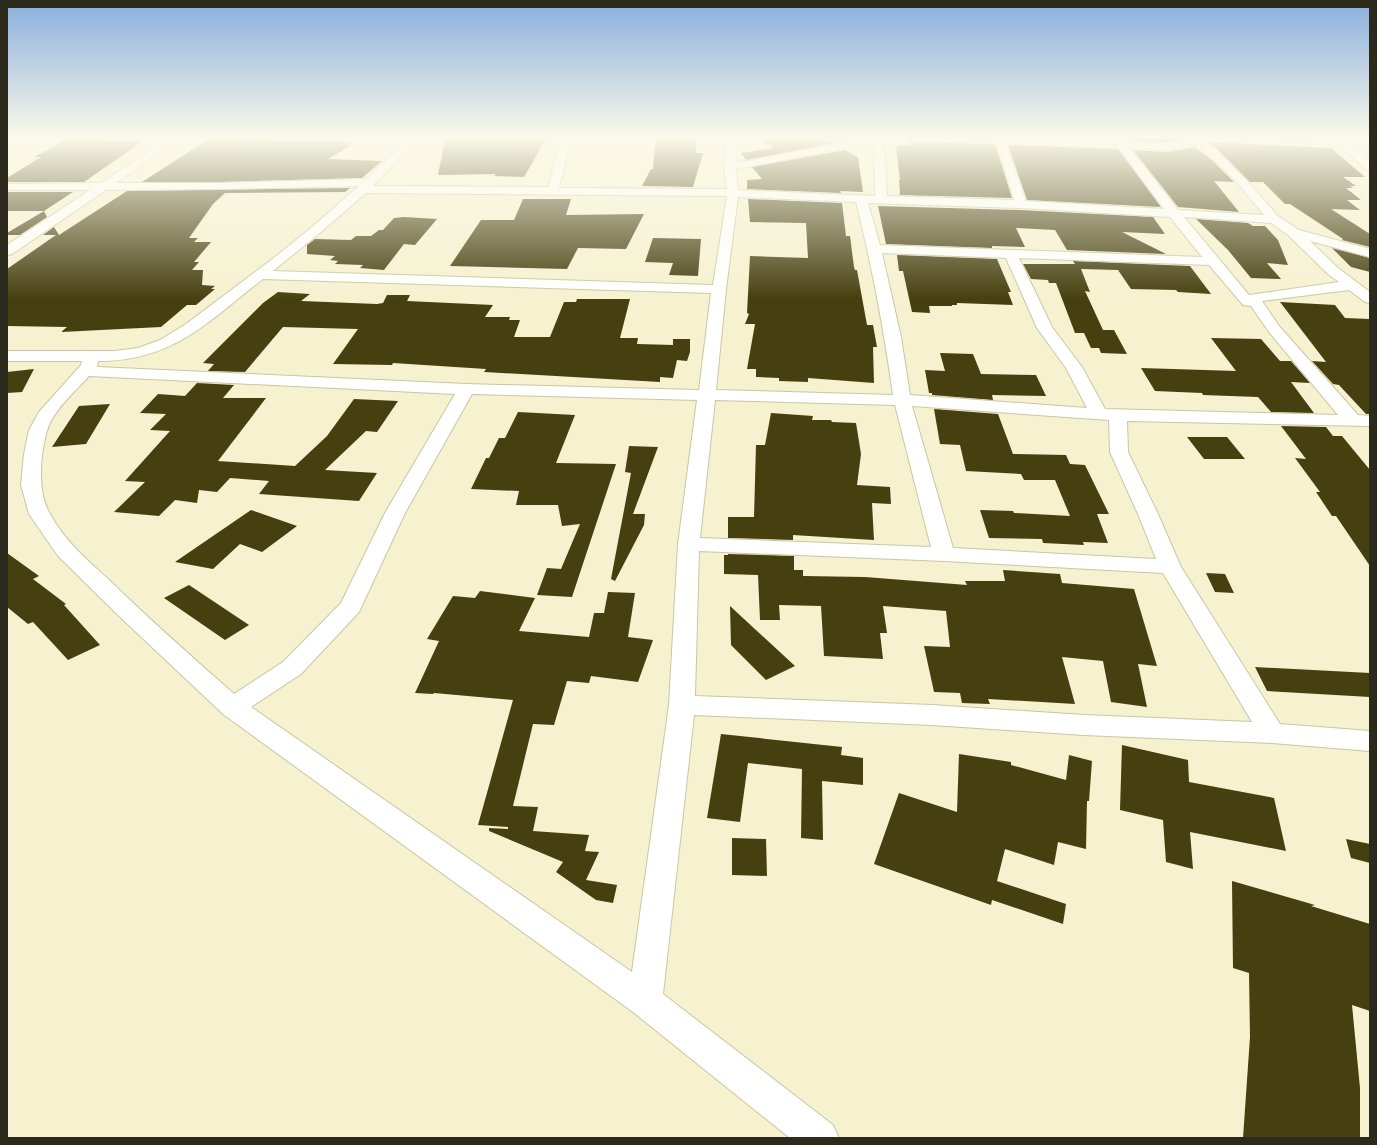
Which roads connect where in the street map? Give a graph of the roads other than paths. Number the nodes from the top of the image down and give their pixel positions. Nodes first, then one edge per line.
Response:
1 (93, 192) edge
2 (358, 192) edge
3 (699, 192) edge
4 (881, 192) edge
5 (1016, 192) edge
6 (1157, 192) edge
7 (1252, 192) edge
8 (733, 193) junction
9 (861, 199) junction
10 (881, 199) junction
11 (1021, 204) junction
12 (1172, 212) junction
13 (1274, 219) junction
14 (1293, 232) junction
15 (874, 249) junction
16 (7, 251) edge
17 (1370, 253) edge
18 (1011, 255) junction
19 (1212, 262) junction
20 (261, 274) junction
21 (1352, 285) junction
22 (719, 289) junction
23 (1253, 298) junction
24 (1370, 299) edge
25 (7, 356) edge
26 (87, 364) junction
27 (466, 389) junction
28 (707, 396) junction
29 (902, 400) junction
30 (1109, 414) junction
31 (1352, 420) junction
32 (1370, 421) edge
33 (689, 544) junction
34 (944, 554) junction
35 (1170, 567) junction
36 (682, 705) junction
37 (232, 707) junction
38 (1272, 733) junction
39 (1370, 741) edge
40 (644, 1001) junction
41 (820, 1138) edge

1 - 16 street
2 - 20 street
3 - 8 street
4 - 10 street
5 - 11 street
6 - 12 street
7 - 13 street
8 - 9 street
8 - 22 street
9 - 10 street
9 - 15 street
10 - 11 street
11 - 12 street
12 - 13 street
12 - 19 street
13 - 14 street
14 - 17 street
14 - 21 street
15 - 18 street
15 - 29 street
18 - 19 street
18 - 30 street
19 - 23 street
20 - 22 street
20 - 26 street
21 - 23 street
21 - 24 street
22 - 28 street
23 - 31 street
25 - 26 street
26 - 27 street
26 - 37 street
27 - 28 street
27 - 37 street
28 - 29 street
28 - 33 street
29 - 30 street
29 - 34 street
30 - 31 street
30 - 35 street
31 - 32 street
33 - 34 street
33 - 36 street
34 - 35 street
35 - 38 street
36 - 38 street
36 - 40 street
37 - 40 street
38 - 39 street
40 - 41 street

